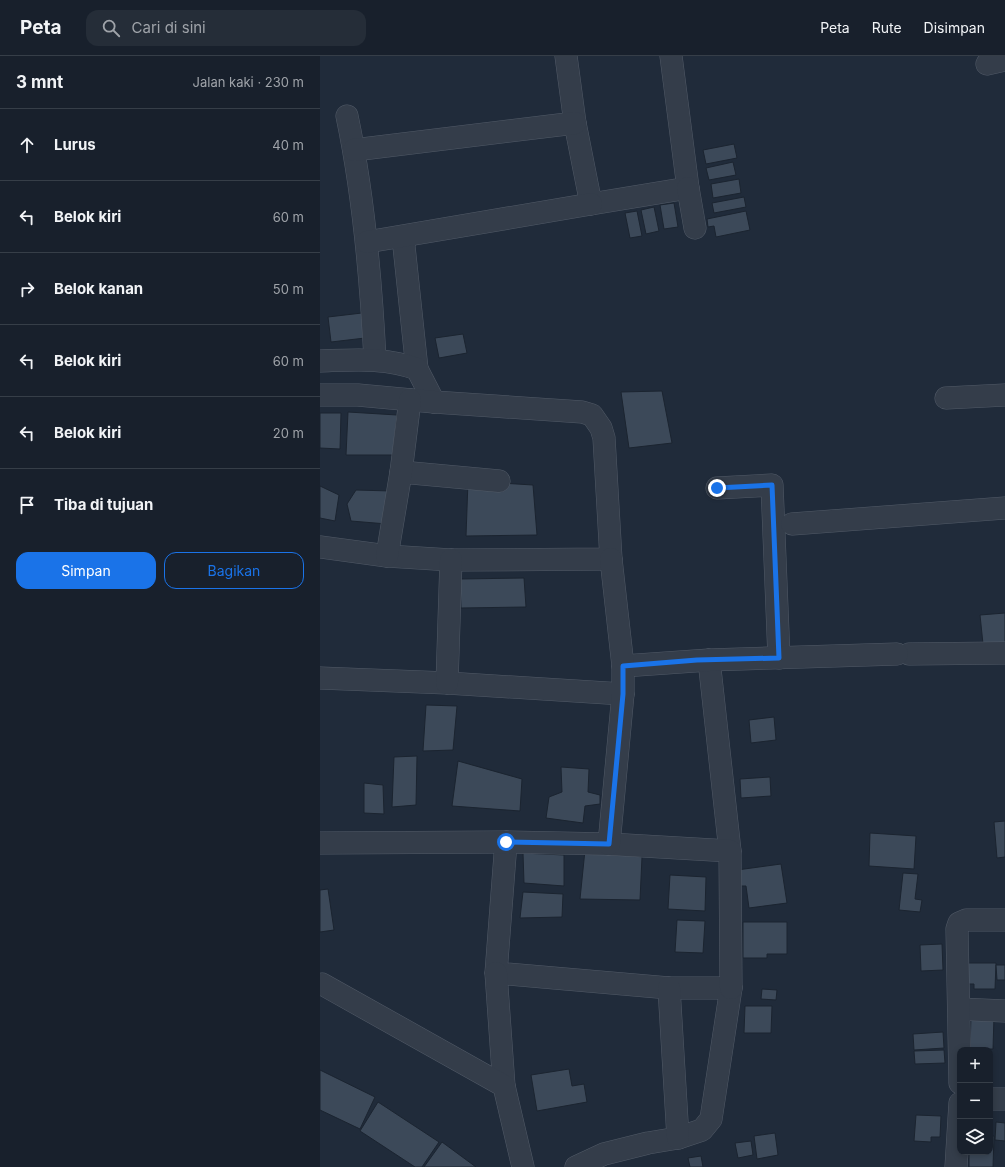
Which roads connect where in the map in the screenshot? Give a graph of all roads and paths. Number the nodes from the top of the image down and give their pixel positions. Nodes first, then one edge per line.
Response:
1 (566, 56) edge
2 (671, 56) edge
3 (347, 116) dead end
4 (576, 123) junction
5 (354, 150) junction
6 (688, 188) junction
7 (591, 204) junction
8 (695, 228) dead end
9 (403, 237) junction
10 (367, 242) junction
11 (375, 360) junction
12 (320, 361) edge
13 (417, 369) junction
14 (320, 395) edge
15 (1005, 395) edge
16 (946, 398) dead end
17 (410, 400) junction
18 (434, 402) junction
19 (401, 472) junction
20 (499, 481) dead end
21 (717, 488) dead end
22 (1005, 508) edge
23 (792, 524) dead end
24 (320, 547) edge
25 (387, 556) junction
26 (451, 560) junction
27 (611, 560) junction
28 (1005, 653) edge
29 (779, 658) junction
30 (710, 660) junction
31 (623, 666) junction
32 (320, 678) edge
33 (447, 683) junction
34 (623, 694) junction
35 (506, 842) junction
36 (320, 843) edge
37 (609, 844) junction
38 (730, 851) junction
39 (1005, 920) edge
40 (496, 973) junction
41 (321, 985) edge
42 (669, 988) junction
43 (731, 988) junction
44 (959, 1009) junction
45 (1005, 1011) edge
46 (960, 1047) edge
47 (504, 1086) junction
48 (993, 1099) edge
49 (1005, 1099) edge
50 (959, 1119) edge
51 (678, 1138) junction
52 (523, 1167) edge
53 (576, 1167) edge
54 (956, 1167) edge

1 - 4 street
2 - 6 street
3 - 5 street
4 - 5 street
4 - 7 street
5 - 10 street
6 - 7 street
6 - 8 street
7 - 9 street
9 - 10 street
9 - 13 street
10 - 11 street
11 - 12 street
11 - 13 street
13 - 18 street
14 - 17 street
15 - 16 street
17 - 18 street
17 - 19 street
18 - 27 street
19 - 20 street
19 - 25 street
21 - 29 street
22 - 23 street
24 - 25 street
25 - 26 street
26 - 27 street
26 - 33 street
27 - 31 street
28 - 29 street
29 - 30 street
30 - 31 street
30 - 38 street
31 - 34 street
32 - 33 street
33 - 34 street
34 - 37 street
35 - 36 street
35 - 37 street
35 - 40 street
37 - 38 street
38 - 43 street
39 - 44 street
40 - 42 street
40 - 47 street
41 - 47 street
42 - 43 street
42 - 51 street
43 - 51 street
44 - 45 street
44 - 46 street
47 - 52 street
48 - 49 street
50 - 54 street
51 - 53 street

